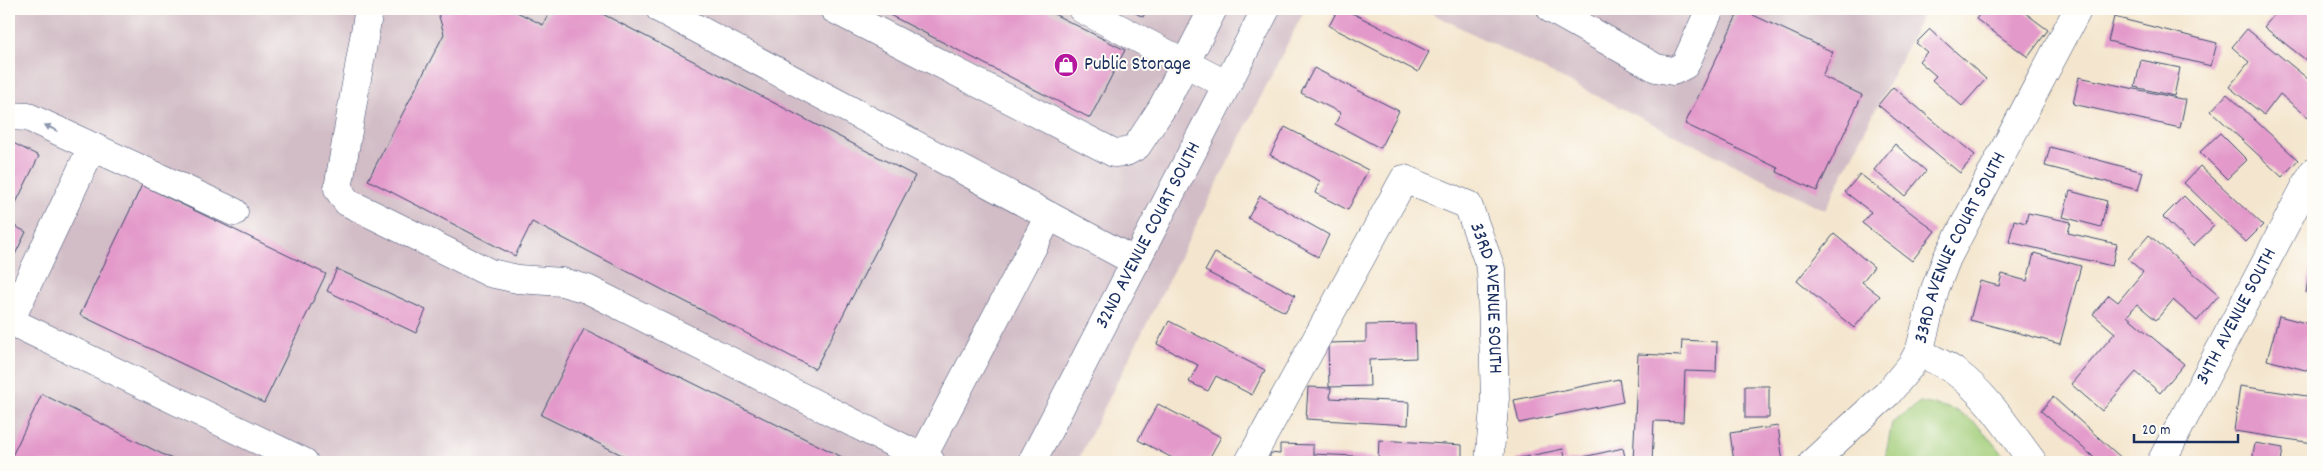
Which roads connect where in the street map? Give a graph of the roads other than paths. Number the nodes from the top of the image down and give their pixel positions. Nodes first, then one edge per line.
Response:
1 (369, 9) edge
2 (660, 9) edge
3 (834, 9) edge
4 (1082, 9) edge
5 (1213, 9) edge
6 (1266, 9) edge
7 (1551, 9) edge
8 (1710, 9) edge
9 (2078, 9) edge
10 (1184, 63) junction
11 (1227, 85) junction
12 (9, 116) edge
13 (92, 147) junction
14 (2313, 172) edge
15 (234, 212) dead end
16 (1049, 216) junction
17 (1136, 262) junction
18 (9, 322) edge
19 (1919, 352) junction
20 (1828, 457) edge
21 (926, 460) edge
22 (304, 462) edge
23 (1032, 462) edge
24 (1249, 462) edge
25 (1489, 462) edge
26 (2033, 462) edge
27 (2161, 462) edge

1 - 21 street
2 - 16 street
3 - 10 street
4 - 10 street
5 - 10 street
6 - 11 street, 32ND AVENUE COURT SOUTH
7 - 8 street
9 - 19 street, 33RD AVENUE COURT SOUTH
10 - 11 street
11 - 17 street, 32ND AVENUE COURT SOUTH
13 -> 12 street
13 - 15 street
13 - 18 street
14 - 27 street, 34TH AVENUE SOUTH
16 - 17 street
16 - 21 street
17 - 23 street, 32ND AVENUE COURT SOUTH
18 - 22 street
19 - 20 street, 33RD AVENUE COURT SOUTH
19 - 26 street
24 - 25 street, 33RD AVENUE SOUTH

